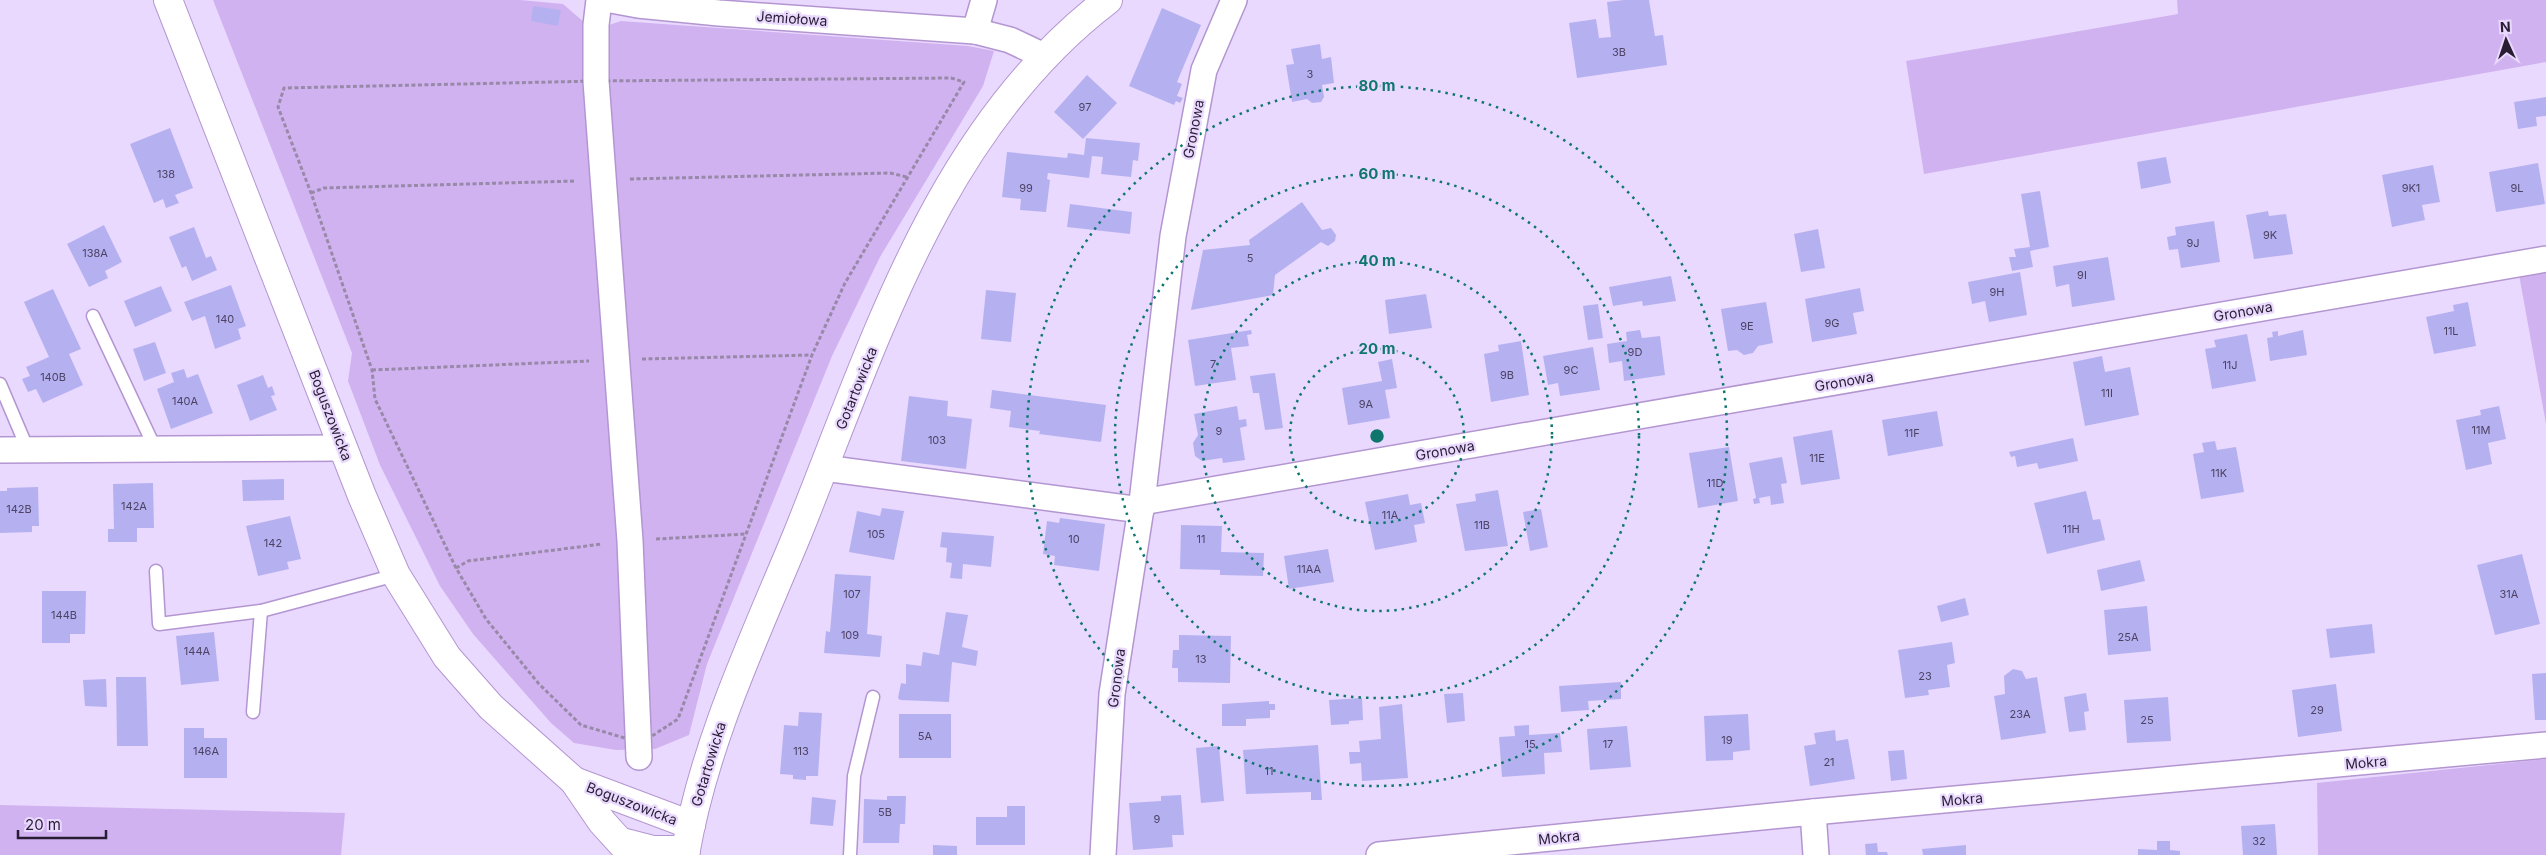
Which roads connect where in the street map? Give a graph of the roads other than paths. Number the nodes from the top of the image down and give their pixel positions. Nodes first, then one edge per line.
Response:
1 (168, 0) edge
2 (599, 0) edge
3 (611, 0) edge
4 (984, 0) edge
5 (1108, 0) edge
6 (1234, 0) edge
7 (638, 3) edge
8 (812, 10) edge
9 (974, 31) junction
10 (1046, 57) junction
11 (2546, 259) edge
12 (93, 316) dead end
13 (0, 384) edge
14 (155, 448) junction
15 (344, 448) junction
16 (0, 450) edge
17 (28, 450) junction
18 (824, 468) junction
19 (1142, 506) junction
20 (156, 571) dead end
21 (396, 575) junction
22 (261, 611) junction
23 (873, 697) dead end
24 (253, 712) dead end
25 (2546, 745) edge
26 (639, 757) dead end
27 (574, 781) junction
28 (1814, 812) junction
29 (687, 843) edge
30 (627, 848) edge
31 (850, 855) edge
32 (1103, 855) edge
33 (1379, 855) edge
34 (1816, 855) edge

1 - 15 street, Boguszowicka
2 - 26 street
3 - 7 street, Jemiołowa
4 - 9 street
5 - 10 street, Gotartowicka
6 - 19 street, Gronowa
7 - 8 street, Jemiołowa
8 - 9 street, Jemiołowa
9 - 10 street, Jemiołowa
10 - 18 street, Gotartowicka
11 - 19 street, Gronowa
12 - 14 lane
13 - 17 lane
14 - 15 street
14 - 17 street
15 - 21 street, Boguszowicka
16 - 17 street
18 - 19 street
18 - 29 street, Gotartowicka
19 - 32 street, Gronowa
20 - 22 lane
21 - 22 lane
21 - 27 street, Boguszowicka
22 - 24 lane
23 - 31 lane
25 - 28 street, Mokra
27 - 29 street, Boguszowicka
27 - 30 street, Boguszowicka
28 - 33 street, Mokra
28 - 34 street
29 - 30 street, Boguszowicka

